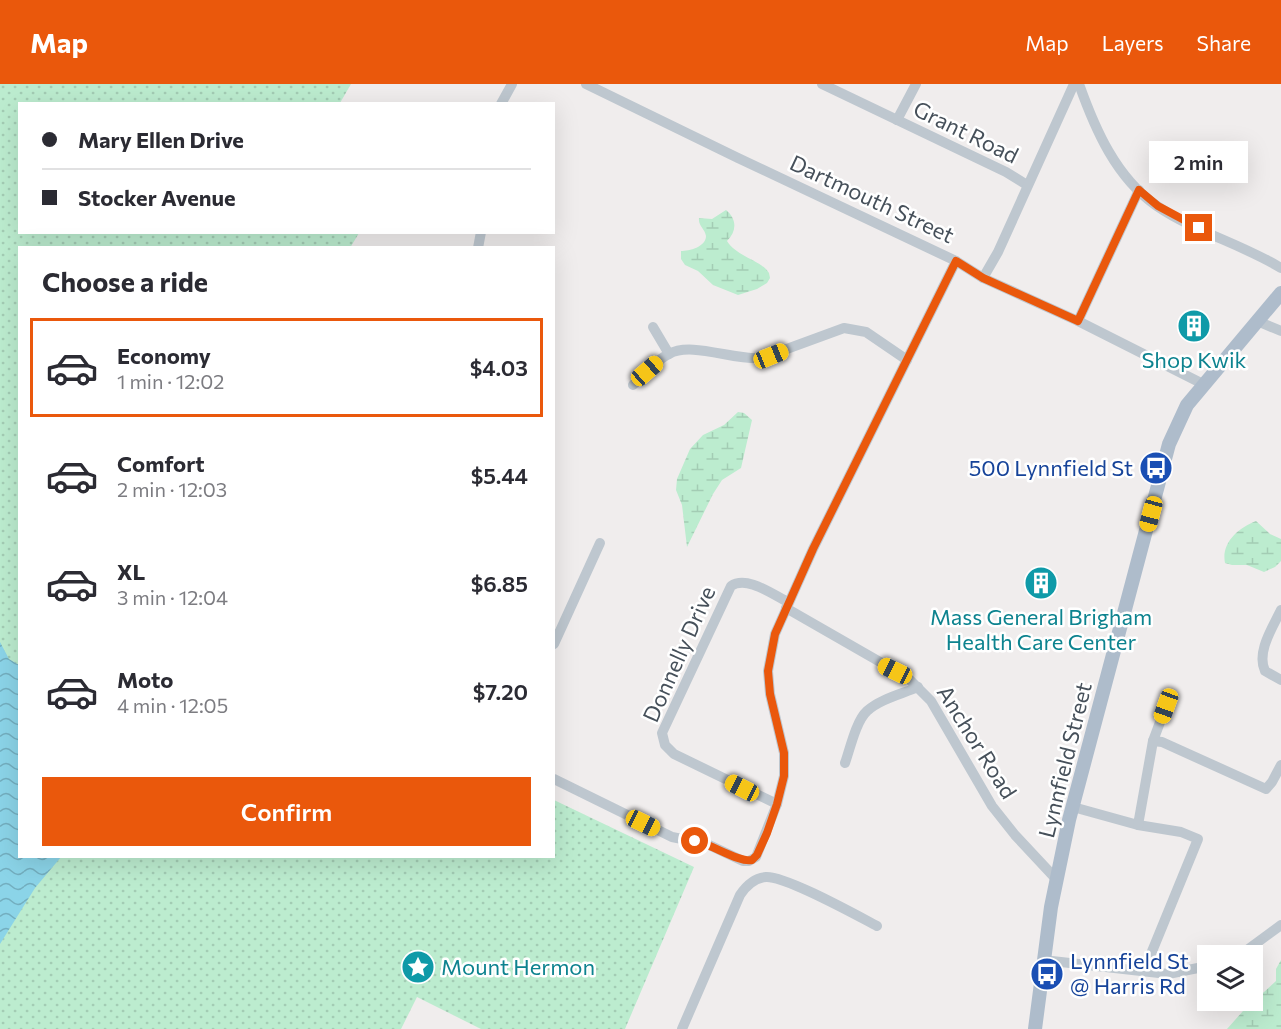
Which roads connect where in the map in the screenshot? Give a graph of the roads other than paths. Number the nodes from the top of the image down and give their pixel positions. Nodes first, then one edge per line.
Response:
1 (512, 84) edge
2 (586, 84) edge
3 (822, 84) edge
4 (916, 84) edge
5 (1074, 84) edge
6 (1079, 84) edge
7 (502, 102) edge
8 (897, 120) junction
9 (1027, 185) junction
10 (1139, 190) junction
11 (956, 261) junction
12 (1281, 268) edge
13 (983, 278) junction
14 (1281, 293) edge
15 (1078, 321) junction
16 (1257, 321) junction
17 (653, 327) dead end
18 (1281, 331) edge
19 (669, 354) junction
20 (907, 360) junction
21 (1203, 384) junction
22 (633, 385) dead end
23 (600, 543) dead end
24 (787, 605) junction
25 (1281, 610) edge
26 (555, 642) edge
27 (1281, 680) edge
28 (918, 687) junction
29 (1166, 706) dead end
30 (1153, 741) junction
31 (844, 763) dead end
32 (1281, 765) edge
33 (555, 779) edge
34 (777, 804) junction
35 (1073, 807) junction
36 (1138, 825) junction
37 (1057, 880) junction
38 (1281, 925) edge
39 (877, 926) dead end
40 (1254, 945) edge
41 (1043, 960) junction
42 (1197, 968) edge
43 (1144, 971) junction
44 (682, 1029) edge
45 (1035, 1029) edge

1 - 7 street
2 - 11 street, Dartmouth Street
3 - 8 street, Grant Road
4 - 8 street
5 - 9 street
6 - 10 street
8 - 9 street, Grant Road
9 - 13 street
10 - 12 street
10 - 15 street
11 - 13 street, Dartmouth Street
11 - 20 street
13 - 15 street, Dartmouth Street
14 - 16 main road, Lynnfield Street
15 - 21 street, Dartmouth Street
16 - 18 street
16 - 21 main road, Lynnfield Street
17 - 19 street
19 - 20 street
19 - 22 street
20 - 24 street
21 - 35 main road, Lynnfield Street
23 - 26 street
24 - 28 street, Anchor Road
24 - 34 street
24 - 34 street, Donnelly Drive
25 - 27 street
28 - 31 street
28 - 37 street, Anchor Road
29 - 30 street
30 - 32 street
30 - 36 street
33 - 34 street
35 - 36 street
35 - 37 main road, Lynnfield Street
36 - 43 street
37 - 41 main road, Lynnfield Street
38 - 40 street
39 - 44 street
41 - 43 street
41 - 45 main road, Lynnfield Street
42 - 43 street

